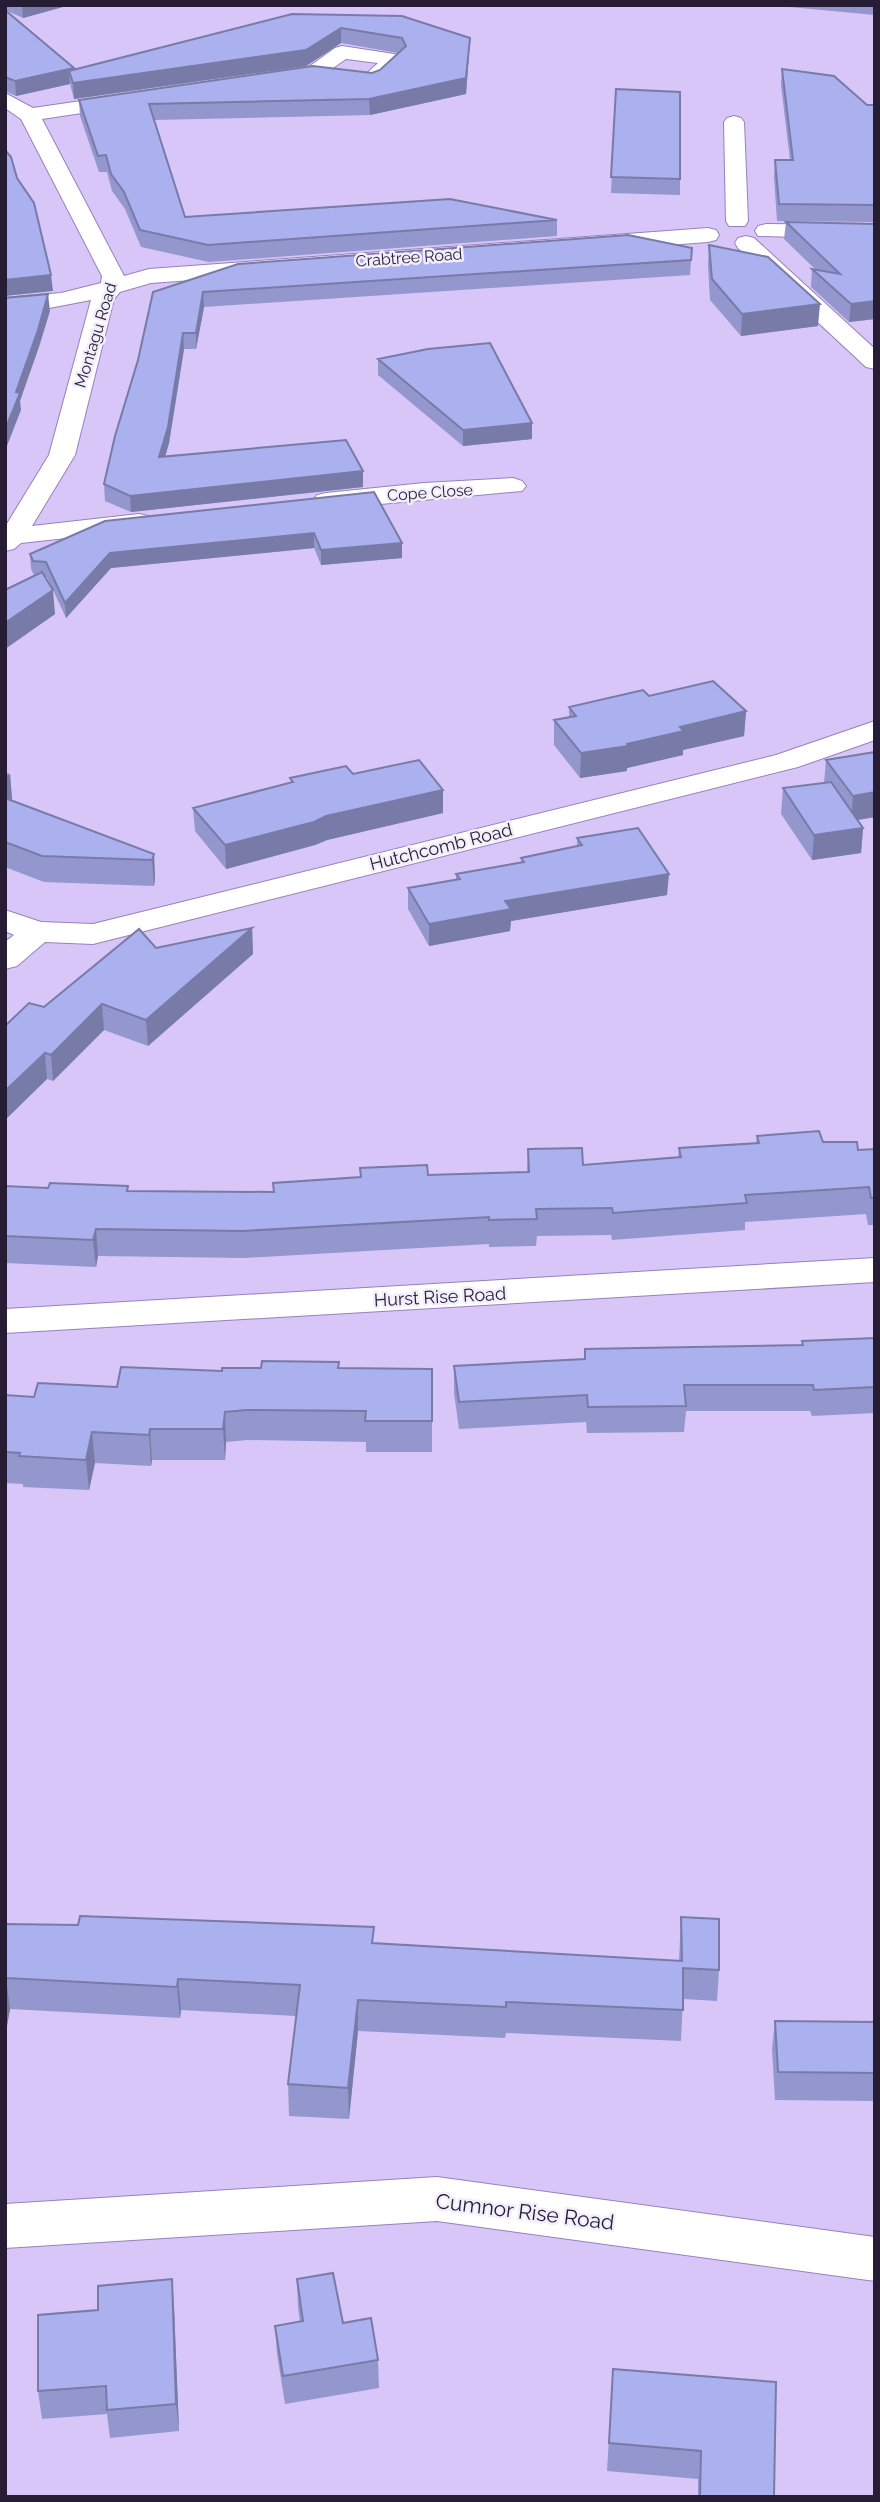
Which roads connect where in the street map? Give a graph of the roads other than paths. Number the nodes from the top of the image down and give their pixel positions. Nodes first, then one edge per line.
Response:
1 (151, 97) edge
2 (5, 99) edge
3 (29, 114) junction
4 (734, 122) dead end
5 (737, 220) junction
6 (875, 232) edge
7 (708, 235) junction
8 (756, 237) junction
9 (112, 287) junction
10 (5, 305) edge
11 (875, 362) edge
12 (513, 486) dead end
13 (300, 504) edge
14 (163, 520) edge
15 (9, 540) edge
16 (875, 730) edge
17 (5, 920) edge
18 (37, 932) junction
19 (5, 958) edge
20 (875, 1270) edge
21 (5, 1321) edge
22 (5, 2227) edge
23 (875, 2259) edge

1 - 3 street
2 - 3 street
3 - 9 street, Montagu Road
4 - 5 street
5 - 7 street
5 - 8 street
6 - 8 street
7 - 8 street
7 - 9 street, Crabtree Road
8 - 11 street
9 - 10 street, Crabtree Road
9 - 15 street, Montagu Road
12 - 13 street, Cope Close
14 - 15 street
16 - 18 street, Hutchcomb Road
17 - 18 street, Hutchcomb Road
18 - 19 street
20 - 21 street, Hurst Rise Road
22 - 23 street, Cumnor Rise Road

